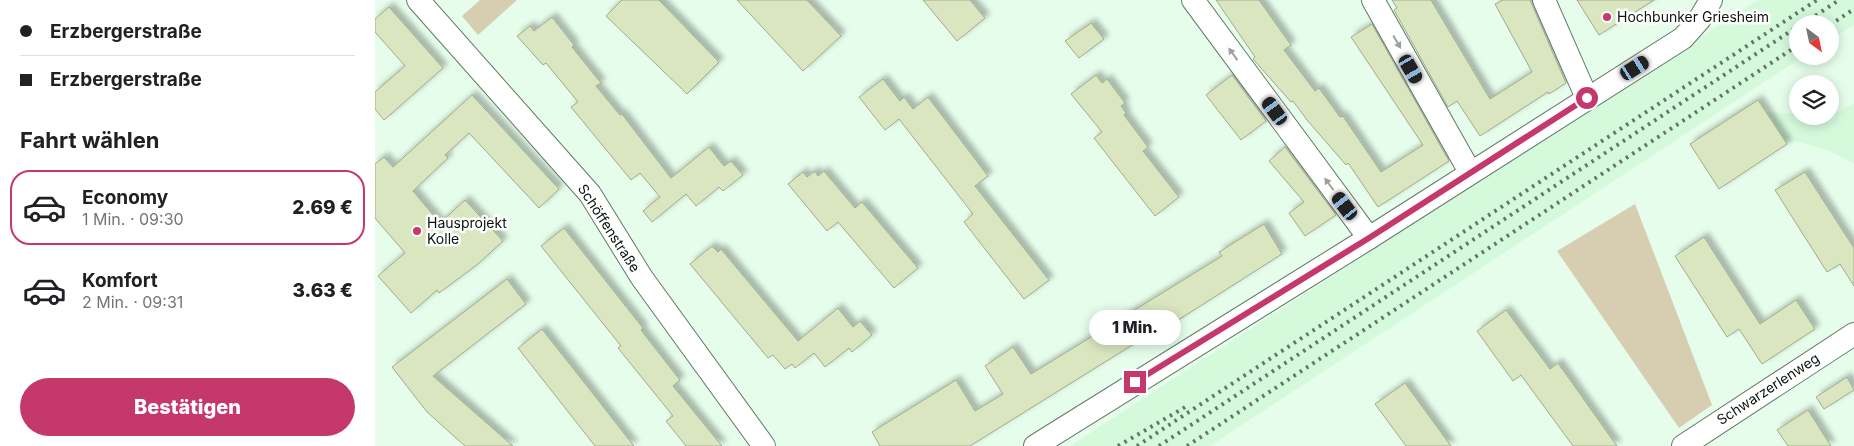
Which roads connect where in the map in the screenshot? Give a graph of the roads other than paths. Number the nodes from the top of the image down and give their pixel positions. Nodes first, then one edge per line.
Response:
1 (418, 0) edge
2 (1193, 0) edge
3 (1373, 0) edge
4 (1544, 0) edge
5 (1711, 0) edge
6 (1587, 98) junction
7 (1470, 172) junction
8 (1369, 238) junction
9 (1854, 334) edge
10 (764, 446) edge
11 (1035, 446) edge
12 (1683, 446) edge

1 - 10 street, Schöffenstraße
8 -> 2 street
3 -> 7 street
4 - 6 street
5 - 6 street
6 - 7 street
7 - 8 street
8 - 11 street
9 - 12 street, Schwarzerlenweg

